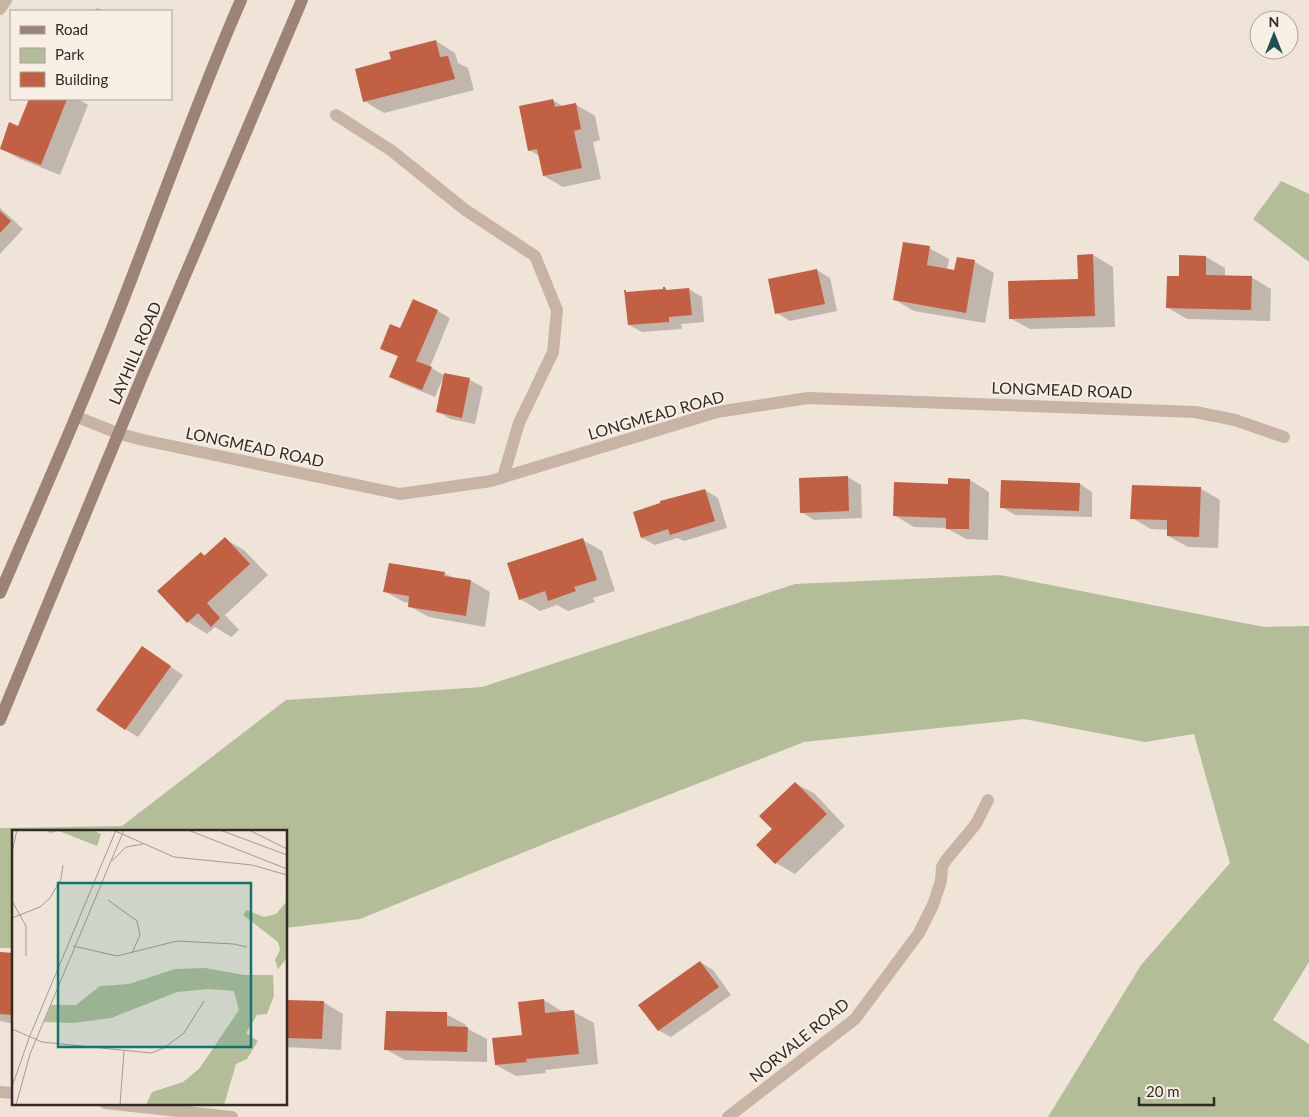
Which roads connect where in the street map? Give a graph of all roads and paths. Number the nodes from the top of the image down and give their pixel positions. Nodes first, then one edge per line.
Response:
1 (6, 0) edge
2 (240, 0) edge
3 (302, 0) edge
4 (0, 9) edge
5 (336, 115) dead end
6 (77, 417) junction
7 (120, 434) junction
8 (1284, 437) dead end
9 (503, 478) junction
10 (0, 593) edge
11 (0, 720) edge
12 (988, 800) dead end
13 (114, 1104) edge
14 (232, 1117) edge
15 (728, 1117) edge

1 - 4 street
2 - 6 main road, LAYHILL ROAD
3 - 7 main road, LAYHILL ROAD
5 - 9 street
6 - 7 street, LONGMEAD ROAD
6 - 10 main road, LAYHILL ROAD
7 - 9 street, LONGMEAD ROAD
7 - 11 main road, LAYHILL ROAD
8 - 9 street, LONGMEAD ROAD
12 - 15 street, NORVALE ROAD
13 - 14 street

